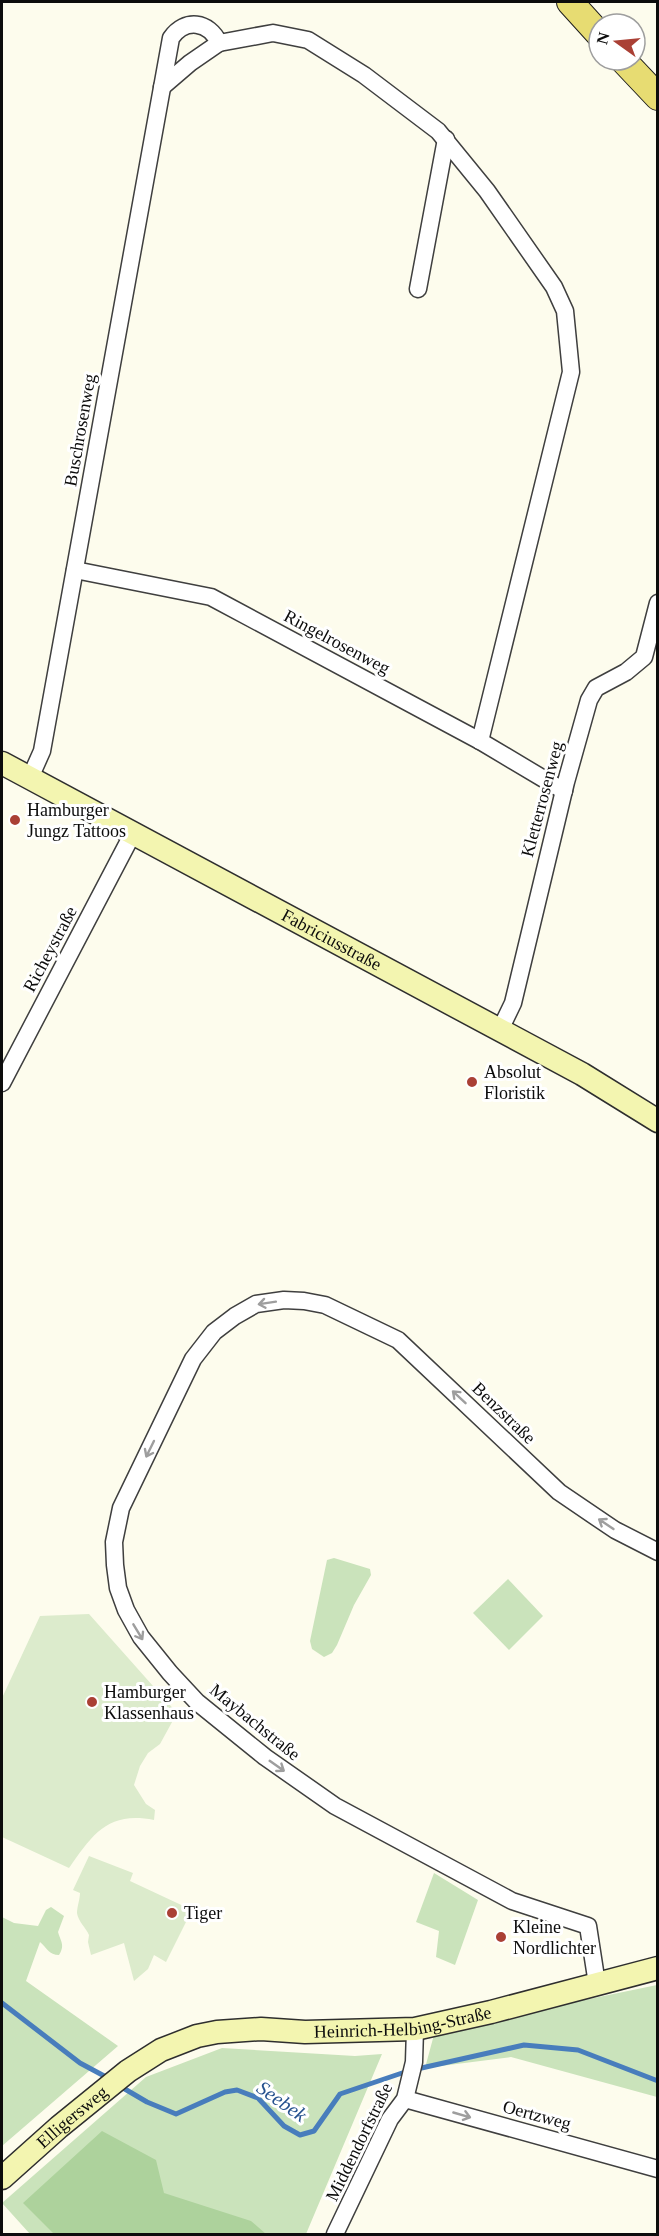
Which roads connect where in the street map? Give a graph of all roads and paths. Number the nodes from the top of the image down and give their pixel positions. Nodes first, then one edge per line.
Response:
1 (570, 2) edge
2 (587, 21) edge
3 (219, 43) junction
4 (634, 72) edge
5 (162, 87) junction
6 (657, 97) edge
7 (446, 139) junction
8 (418, 289) dead end
9 (75, 570) junction
10 (657, 603) edge
11 (480, 741) junction
12 (2, 763) edge
13 (30, 778) junction
14 (564, 791) junction
15 (133, 833) junction
16 (500, 1030) junction
17 (2, 1083) edge
18 (657, 1121) edge
19 (325, 1305) joint
20 (657, 1551) edge
21 (657, 1968) edge
22 (597, 1984) junction
23 (415, 2029) junction
24 (137, 2065) joint
25 (405, 2099) junction
26 (657, 2169) edge
27 (2, 2178) edge
28 (335, 2235) edge

1 - 2 main road
3 - 5 street
3 - 5 street, Buschrosenweg
3 - 7 street
4 - 6 main road
5 - 9 street, Buschrosenweg
7 - 8 street
7 - 11 street
9 - 11 street, Ringelrosenweg
9 - 13 street, Buschrosenweg
10 - 14 street, Kletterrosenweg
11 - 14 street, Ringelrosenweg
12 - 13 street, Fabriciusstraße
13 - 15 street, Fabriciusstraße
14 - 16 street, Kletterrosenweg
15 - 16 street, Fabriciusstraße
15 - 17 street, Richeystraße
16 - 18 street, Fabriciusstraße
20 -> 19 street, Benzstraße
19 -> 22 street, Maybachstraße
21 - 22 street, Heinrich-Helbing-Straße
22 - 23 street, Heinrich-Helbing-Straße
23 - 24 street, Heinrich-Helbing-Straße
23 - 25 street, Middendorfstraße
24 - 27 street, Elligersweg
25 -> 26 street, Oertzweg
25 - 28 street, Middendorfstraße

